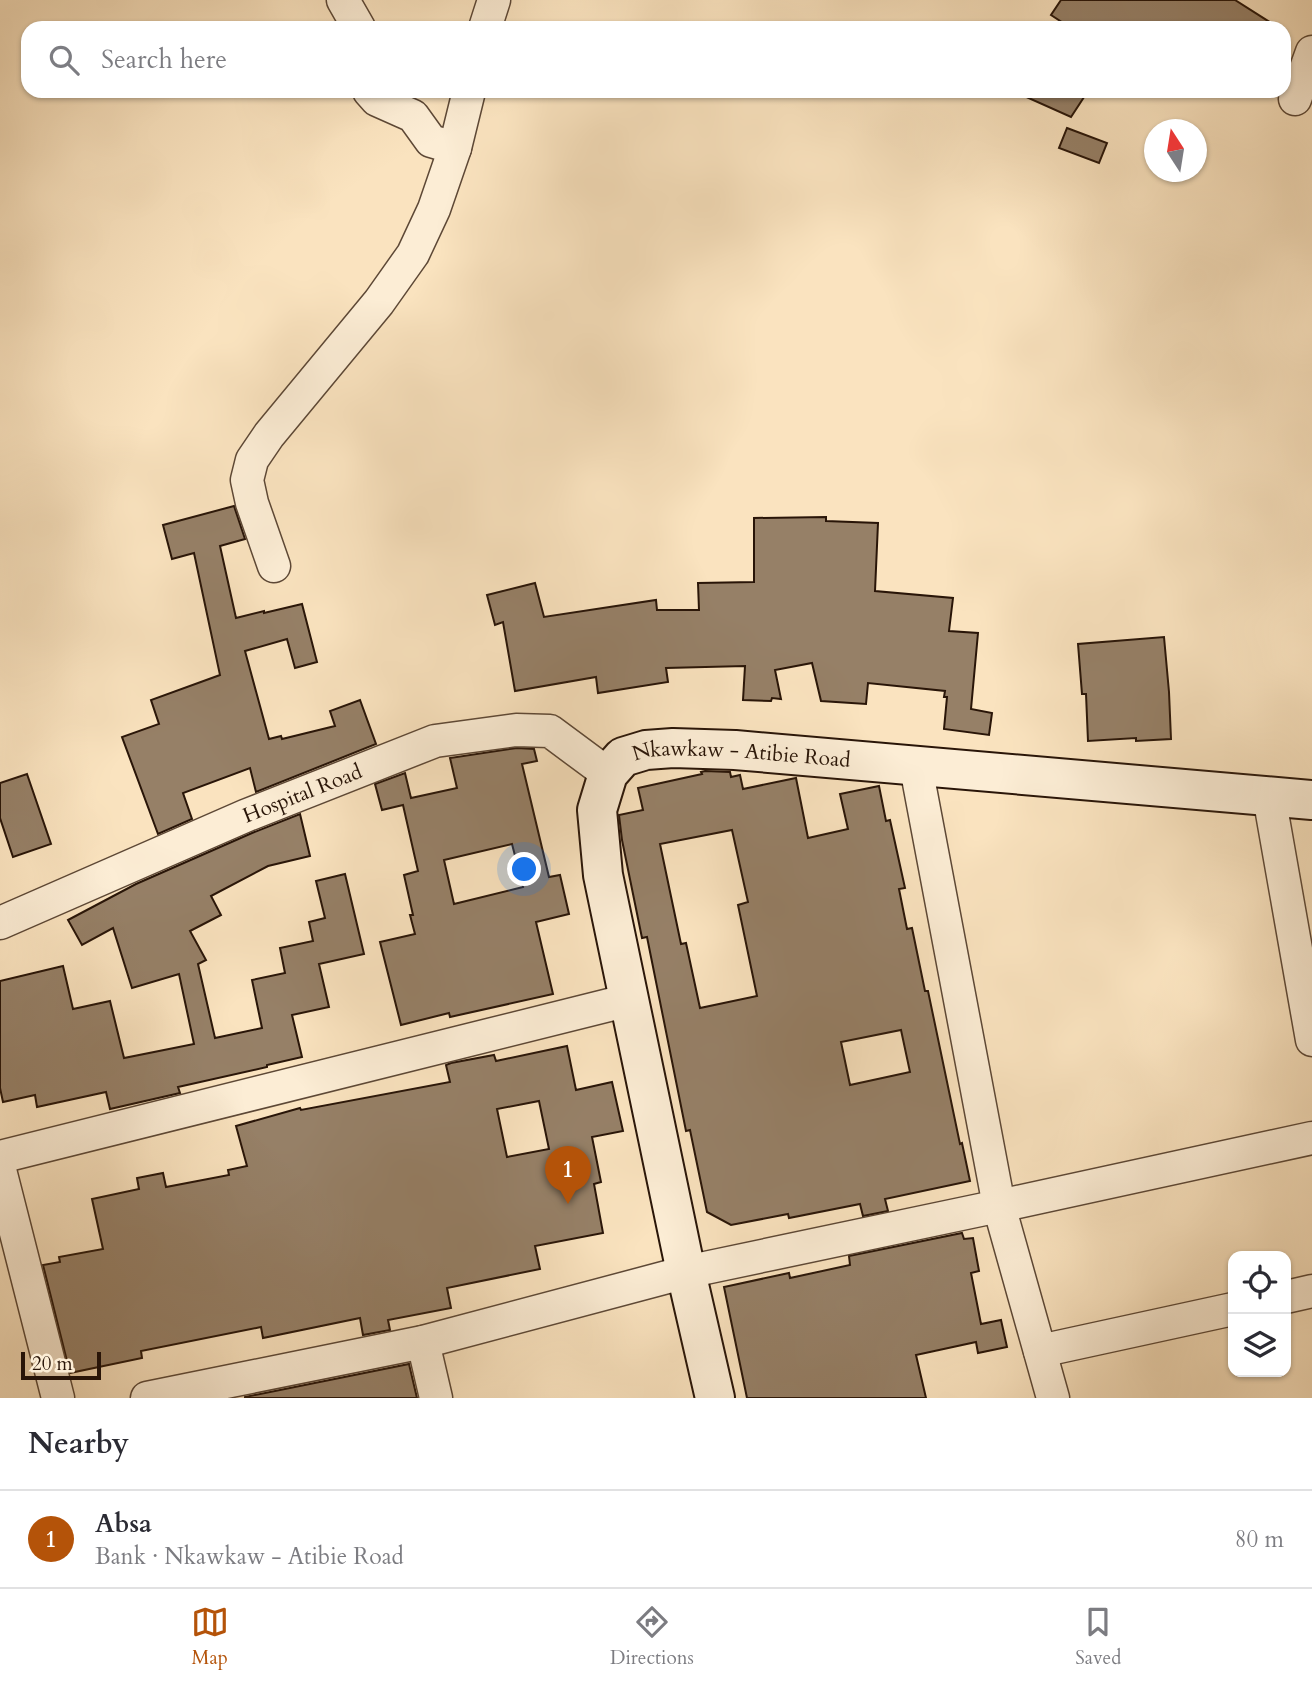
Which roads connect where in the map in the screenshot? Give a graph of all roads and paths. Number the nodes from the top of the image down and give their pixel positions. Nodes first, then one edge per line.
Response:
1 (343, 0) edge
2 (494, 0) edge
3 (355, 21) edge
4 (487, 21) edge
5 (1312, 52) edge
6 (375, 98) edge
7 (468, 98) edge
8 (1295, 99) dead end
9 (455, 148) junction
10 (274, 566) dead end
11 (916, 766) junction
12 (608, 774) junction
13 (1269, 796) junction
14 (1312, 800) edge
15 (0, 923) edge
16 (629, 1000) junction
17 (1312, 1040) edge
18 (1312, 1138) edge
19 (0, 1157) edge
20 (0, 1170) edge
21 (999, 1206) junction
22 (687, 1272) junction
23 (1312, 1292) edge
24 (1291, 1296) edge
25 (1228, 1310) edge
26 (423, 1342) junction
27 (1041, 1351) junction
28 (58, 1398) edge
29 (147, 1398) edge
30 (436, 1398) edge
31 (715, 1398) edge
32 (1053, 1398) edge

1 - 3 street
2 - 4 street
5 - 8 street
6 - 9 street
7 - 9 street
9 - 10 street
11 - 12 main road, Nkawkaw - Atibie Road
11 - 13 main road, Nkawkaw - Atibie Road
11 - 21 street
12 - 15 street, Hospital Road
12 - 16 main road, Nkawkaw - Atibie Road
13 - 14 main road, Nkawkaw - Atibie Road
13 - 17 street
16 - 19 street
16 - 22 main road, Nkawkaw - Atibie Road
18 - 21 street
20 - 28 street
21 - 22 street
21 - 27 street
22 - 26 street
22 - 31 main road, Nkawkaw - Atibie Road
23 - 24 street
25 - 27 street
26 - 29 street
26 - 30 street
27 - 32 street

